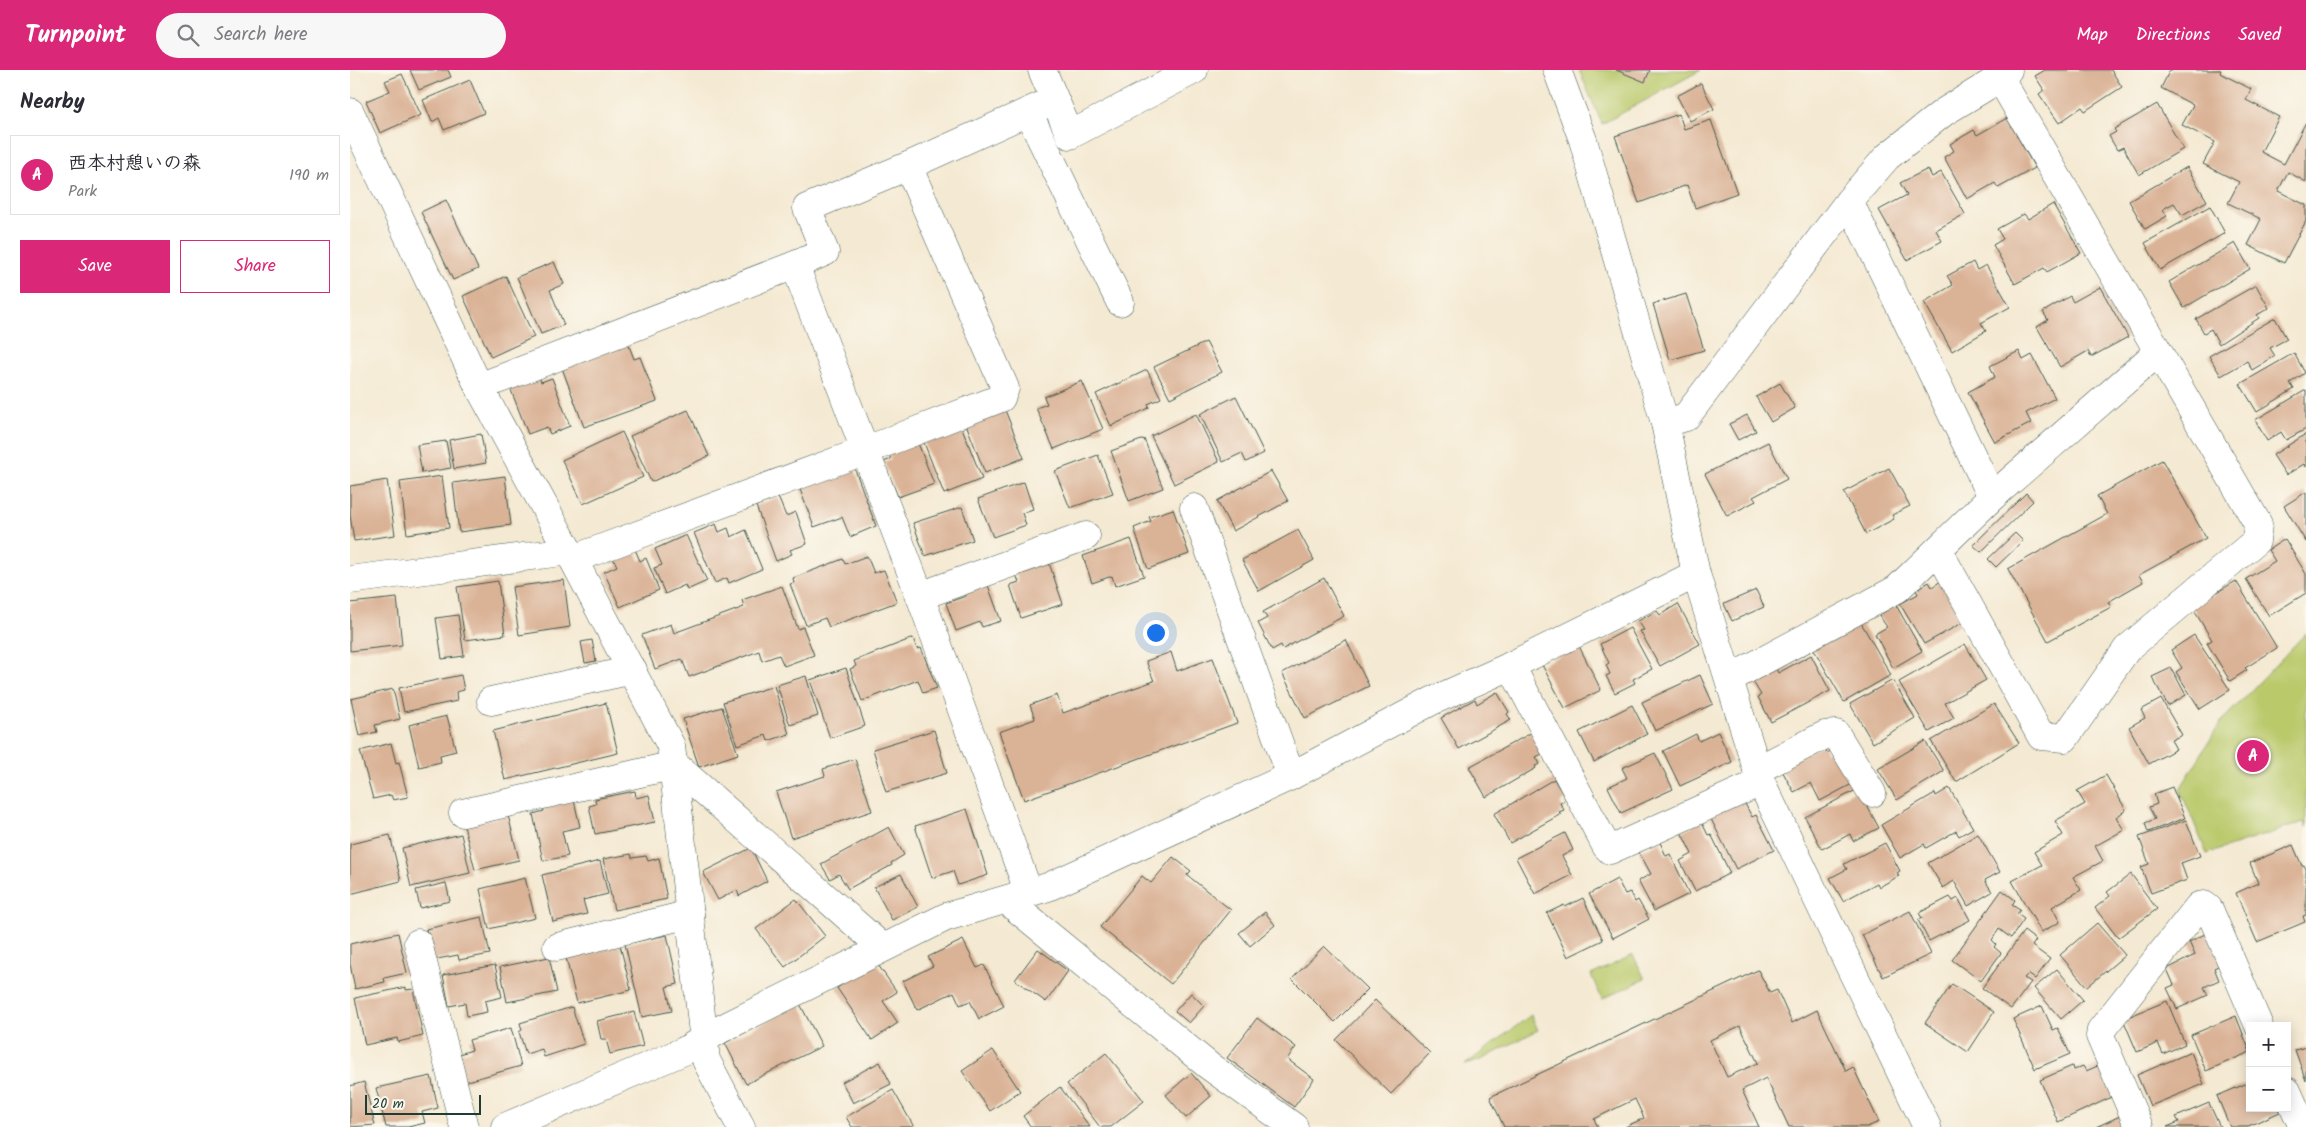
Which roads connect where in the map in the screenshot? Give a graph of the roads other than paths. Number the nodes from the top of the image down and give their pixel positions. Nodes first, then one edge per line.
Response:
1 (1042, 70) edge
2 (1194, 70) edge
3 (1557, 70) edge
4 (2004, 74) edge
5 (1054, 100) junction
6 (350, 112) edge
7 (1028, 112) junction
8 (908, 166) junction
9 (1848, 201) junction
10 (795, 265) junction
11 (1120, 302) dead end
12 (2158, 352) junction
13 (480, 387) junction
14 (1665, 423) junction
15 (864, 451) junction
16 (1992, 497) junction
17 (1194, 508) dead end
18 (1086, 536) dead end
19 (1938, 550) junction
20 (571, 555) junction
21 (1696, 574) junction
22 (350, 580) edge
23 (920, 596) junction
24 (1511, 666) junction
25 (633, 670) junction
26 (1729, 679) junction
27 (490, 701) dead end
28 (675, 765) junction
29 (1291, 776) junction
30 (1759, 776) junction
31 (1872, 793) dead end
32 (463, 813) dead end
33 (1017, 897) junction
34 (690, 914) junction
35 (418, 943) dead end
36 (557, 947) dead end
37 (882, 948) junction
38 (2257, 1022) edge
39 (704, 1040) junction
40 (2291, 1100) edge
41 (464, 1127) edge
42 (504, 1127) edge
43 (741, 1127) edge
44 (1294, 1127) edge
45 (1927, 1127) edge
46 (2139, 1127) edge
47 (2303, 1127) edge

1 - 5 street
2 - 5 street
3 - 14 street
4 - 9 street
4 - 12 street
5 - 7 street
6 - 13 street
7 - 8 street
7 - 11 street
8 - 10 street
8 - 15 street
9 - 14 street
9 - 16 street
10 - 13 street
10 - 15 street
12 - 16 street
12 - 19 street
13 - 20 street
14 - 21 street
15 - 20 street
15 - 23 street
16 - 19 street
17 - 29 street
18 - 23 street
19 - 26 street
20 - 22 street
20 - 25 street
21 - 24 street
21 - 26 street
23 - 33 street
24 - 29 street
24 - 30 street
25 - 27 street
25 - 28 street
26 - 30 street
28 - 32 street
28 - 34 street
28 - 37 street
29 - 33 street
30 - 31 street
30 - 45 street
33 - 37 street
33 - 44 street
34 - 36 street
34 - 39 street
35 - 41 street
37 - 39 street
38 - 46 street
39 - 42 street
39 - 43 street
40 - 47 street

